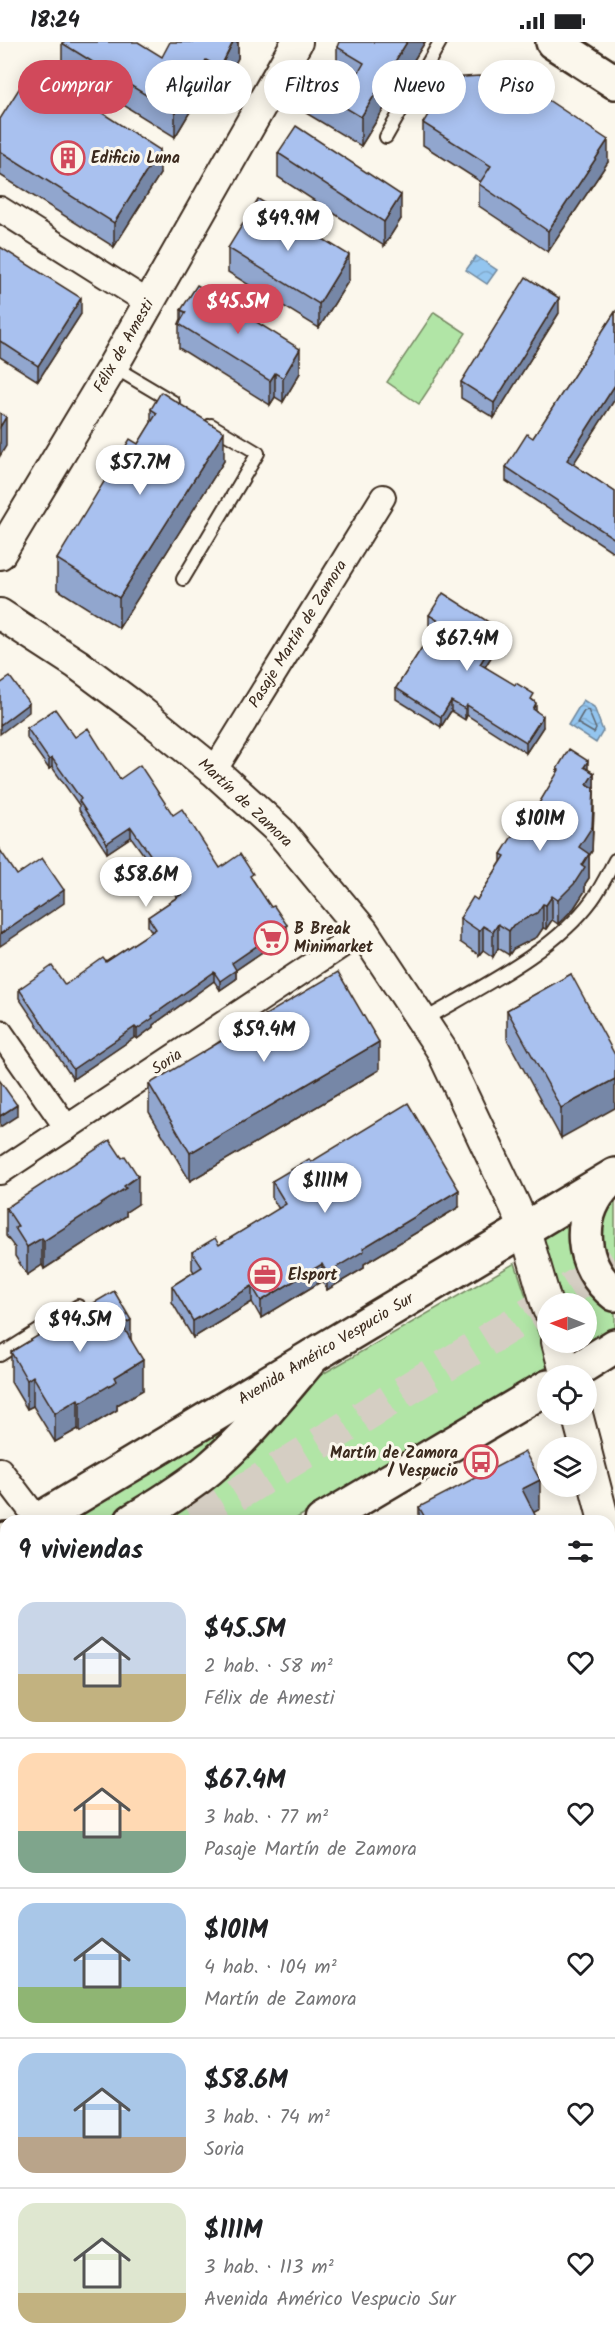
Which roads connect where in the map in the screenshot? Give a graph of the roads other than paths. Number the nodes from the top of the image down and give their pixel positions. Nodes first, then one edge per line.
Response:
1 (297, 42) edge
2 (440, 42) edge
3 (553, 42) edge
4 (615, 82) edge
5 (386, 137) dead end
6 (0, 209) edge
7 (149, 303) junction
8 (113, 366) junction
9 (383, 496) dead end
10 (0, 554) edge
11 (183, 579) dead end
12 (0, 614) edge
13 (214, 771) junction
14 (615, 860) edge
15 (363, 931) junction
16 (422, 1021) junction
17 (0, 1032) edge
18 (67, 1128) junction
19 (0, 1172) edge
20 (615, 1175) edge
21 (525, 1230) junction
22 (543, 1293) edge
23 (615, 1294) edge
24 (78, 1306) edge
25 (615, 1346) edge
26 (0, 1355) edge
27 (313, 1356) junction
28 (584, 1365) edge
29 (537, 1394) edge
30 (0, 1470) edge
31 (597, 1493) edge
32 (33, 1515) edge
33 (47, 1515) edge
34 (142, 1515) edge
35 (332, 1515) edge
36 (602, 1515) edge

1 - 7 street, Félix de Amesti
2 - 5 lane
3 - 4 main road
6 - 7 street
7 - 8 street, Félix de Amesti
8 - 10 street, Félix de Amesti
8 - 11 lane
9 - 13 street, Pasaje Martín de Zamora
12 - 13 street, Martín de Zamora
13 - 15 street, Martín de Zamora
14 - 16 lane
15 - 16 street, Martín de Zamora
15 - 18 street, Soria
16 - 21 street, Martín de Zamora
17 - 18 street
18 - 19 street, Soria
20 - 21 main road, Avenida Américo Vespucio Sur
20 - 23 main road
21 - 22 street, Martín de Zamora
21 - 27 main road, Avenida Américo Vespucio Sur
24 - 26 lane
25 - 28 main road
27 - 33 main road, Avenida Américo Vespucio Sur
27 - 34 main road
29 - 35 main road
30 - 32 street
31 - 36 street

